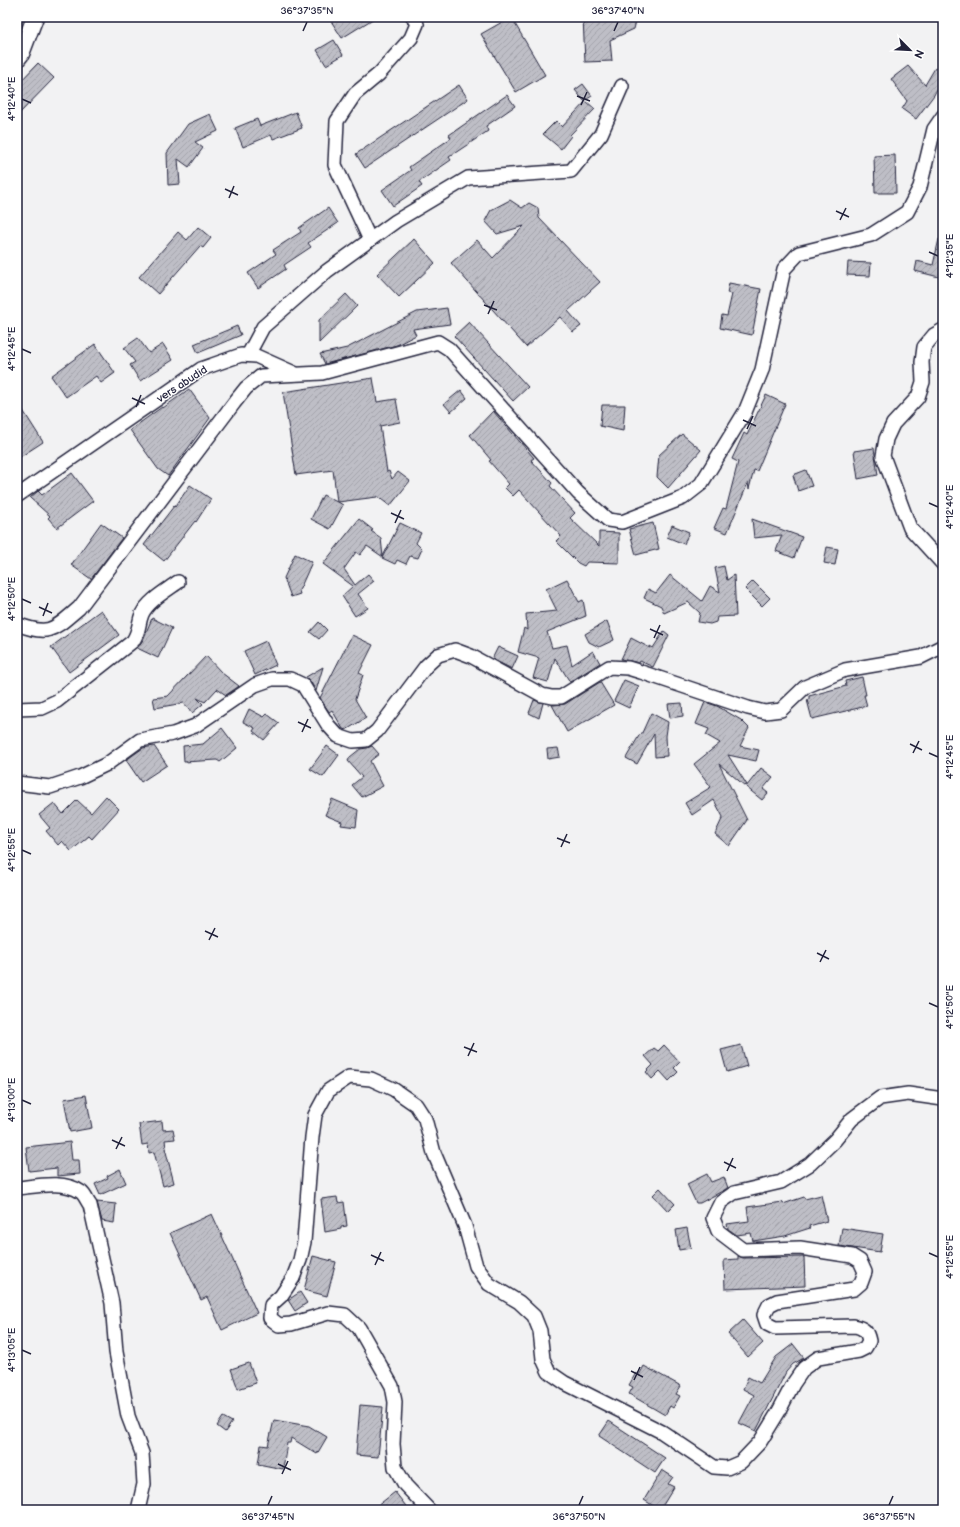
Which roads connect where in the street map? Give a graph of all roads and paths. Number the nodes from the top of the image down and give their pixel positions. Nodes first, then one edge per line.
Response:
1 (35, 17) edge
2 (413, 17) edge
3 (17, 60) edge
4 (622, 86) dead end
5 (943, 116) edge
6 (370, 240) junction
7 (943, 330) edge
8 (248, 355) junction
9 (298, 375) junction
10 (17, 496) edge
11 (943, 564) edge
12 (178, 582) dead end
13 (17, 624) edge
14 (943, 646) edge
15 (17, 709) edge
16 (17, 783) edge
17 (943, 1099) edge
18 (17, 1188) edge
19 (138, 1510) edge
20 (429, 1510) edge

1 - 3 main road
2 - 6 street
4 - 6 street
5 - 9 street
6 - 8 street
7 - 11 street
8 - 9 street, vers abudid
8 - 10 street, vers abudid
9 - 13 street
12 - 15 street
14 - 16 street
17 - 20 street
18 - 19 street

